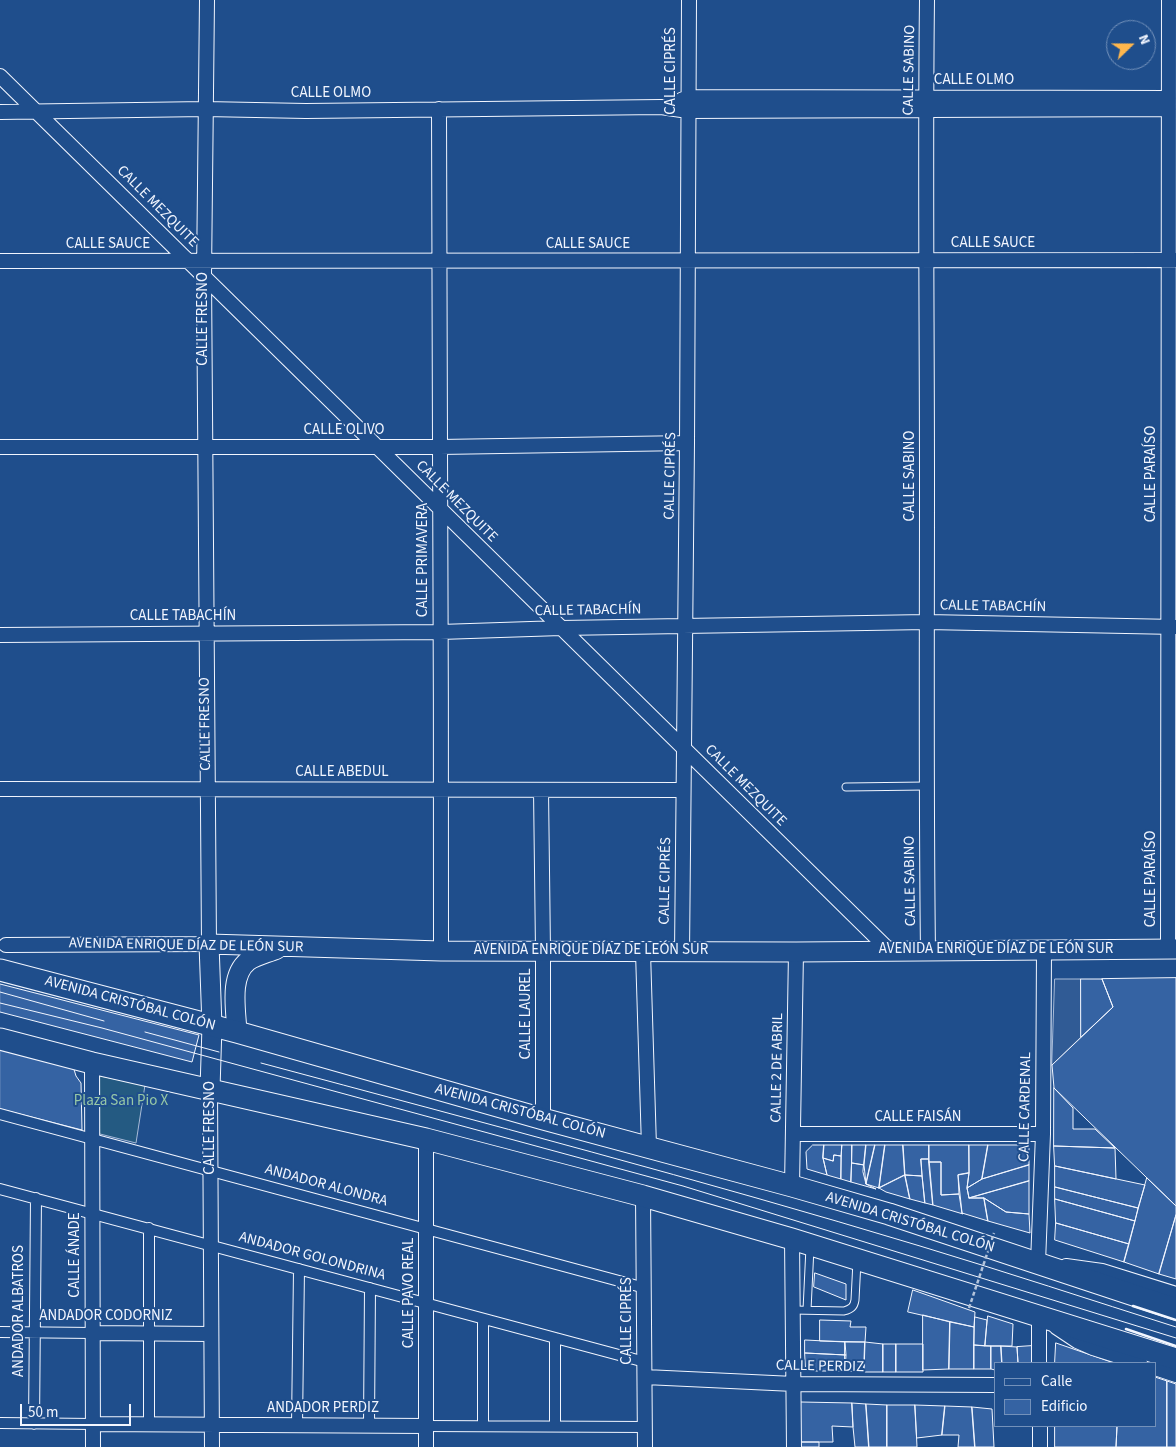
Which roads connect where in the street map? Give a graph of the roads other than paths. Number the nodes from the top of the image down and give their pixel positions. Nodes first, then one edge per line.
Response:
1 (207, 0) edge
2 (689, 0) edge
3 (927, 0) edge
4 (1169, 0) edge
5 (0, 76) edge
6 (688, 104) junction
7 (926, 104) junction
8 (1168, 104) junction
9 (205, 109) junction
10 (439, 109) junction
11 (35, 110) junction
12 (0, 112) edge
13 (926, 260) junction
14 (1172, 260) edge
15 (0, 261) edge
16 (188, 261) junction
17 (204, 261) junction
18 (440, 261) junction
19 (689, 261) junction
20 (204, 276) junction
21 (688, 443) junction
22 (0, 447) edge
23 (377, 447) junction
24 (440, 447) junction
25 (205, 448) junction
26 (440, 509) junction
27 (927, 622) junction
28 (685, 625) junction
29 (1172, 627) edge
30 (561, 628) junction
31 (440, 632) junction
32 (205, 633) junction
33 (0, 635) edge
34 (685, 749) junction
35 (926, 786) junction
36 (846, 787) dead end
37 (207, 788) junction
38 (0, 789) edge
39 (442, 789) junction
40 (541, 790) junction
41 (683, 790) junction
42 (208, 944) junction
43 (6, 945) dead end
44 (286, 946) junction
45 (1172, 949) edge
46 (1044, 950) junction
47 (441, 951) junction
48 (543, 951) junction
49 (890, 951) junction
50 (928, 951) junction
51 (643, 952) junction
52 (682, 952) junction
53 (796, 952) junction
54 (0, 970) edge
55 (212, 1026) junction
56 (237, 1032) junction
57 (0, 1040) edge
58 (92, 1062) junction
59 (210, 1089) junction
60 (0, 1114) edge
61 (543, 1118) junction
62 (793, 1134) junction
63 (1044, 1134) junction
64 (426, 1138) junction
65 (92, 1139) junction
66 (649, 1147) junction
67 (211, 1171) junction
68 (792, 1186) junction
69 (0, 1189) edge
70 (644, 1196) junction
71 (36, 1198) junction
72 (92, 1213) junction
73 (149, 1228) junction
74 (426, 1229) junction
75 (801, 1241) junction
76 (211, 1245) junction
77 (857, 1259) junction
78 (1038, 1264) junction
79 (299, 1269) junction
80 (370, 1288) junction
81 (645, 1288) junction
82 (1176, 1294) edge
83 (426, 1303) junction
84 (1176, 1309) edge
85 (800, 1310) junction
86 (1039, 1316) junction
87 (483, 1319) junction
88 (0, 1332) edge
89 (35, 1332) junction
90 (93, 1333) junction
91 (149, 1333) junction
92 (211, 1334) junction
93 (555, 1338) junction
94 (1176, 1359) edge
95 (645, 1362) junction
96 (1039, 1362) edge
97 (1137, 1362) edge
98 (1156, 1368) edge
99 (1176, 1375) edge
100 (645, 1377) junction
101 (794, 1384) junction
102 (994, 1385) edge
103 (0, 1424) edge
104 (34, 1424) junction
105 (93, 1424) junction
106 (149, 1424) junction
107 (212, 1424) junction
108 (297, 1425) junction
109 (369, 1425) junction
110 (426, 1426) junction
111 (483, 1426) junction
112 (555, 1426) junction
113 (645, 1427) junction
114 (1040, 1427) edge
115 (93, 1447) edge
116 (212, 1447) edge
117 (426, 1447) edge
118 (645, 1447) edge
119 (794, 1447) edge
120 (1040, 1447) edge

1 - 9 street, CALLE FRESNO
2 - 6 street, CALLE CIPRÉS
3 - 7 street, CALLE SABINO
4 - 8 street, CALLE PARAÍSO
5 - 11 street, CALLE MEZQUITE
6 - 7 street, CALLE OLMO
6 - 10 street, CALLE OLMO
6 - 19 street, CALLE CIPRÉS
7 - 8 street, CALLE OLMO
7 - 13 street, CALLE SABINO
8 - 14 street, CALLE PARAÍSO
9 - 10 street, CALLE OLMO
9 - 11 street, CALLE OLMO
9 - 17 street, CALLE FRESNO
10 - 18 street, CALLE PRIMAVERA
11 - 12 street, CALLE OLMO
11 - 16 street, CALLE MEZQUITE
13 - 14 street, CALLE SAUCE
13 - 19 street, CALLE SAUCE
13 - 27 street, CALLE SABINO
14 - 29 street, CALLE PARAÍSO
15 - 16 street, CALLE SAUCE
16 - 17 street, CALLE SAUCE
16 - 20 street, CALLE MEZQUITE
17 - 18 street, CALLE SAUCE
17 - 20 street, CALLE FRESNO
18 - 19 street, CALLE SAUCE
18 - 24 street, CALLE PRIMAVERA
19 - 21 street, CALLE CIPRÉS
20 - 23 street, CALLE MEZQUITE
20 - 25 street, CALLE FRESNO
21 - 24 street, CALLE OLIVO
21 - 28 street, CALLE CIPRÉS
22 - 25 street, CALLE OLIVO
23 - 24 street, CALLE OLIVO
23 - 25 street, CALLE OLIVO
23 - 26 street, CALLE MEZQUITE
24 - 26 street, CALLE PRIMAVERA
25 - 32 street, CALLE FRESNO
26 - 30 street, CALLE MEZQUITE
26 - 31 street, CALLE PRIMAVERA
27 - 28 street, CALLE TABACHÍN
27 - 29 street, CALLE TABACHÍN
27 - 35 street, CALLE SABINO
28 - 30 street, CALLE TABACHÍN
28 - 34 street, CALLE CIPRÉS
29 - 45 street, CALLE PARAÍSO
30 - 31 street, CALLE TABACHÍN
30 - 34 street, CALLE MEZQUITE
31 - 32 street, CALLE TABACHÍN
31 - 39 street, CALLE PRIMAVERA
32 - 33 street, CALLE TABACHÍN
32 - 37 street, CALLE FRESNO
34 - 41 street, CALLE CIPRÉS
34 - 49 street, CALLE MEZQUITE
35 - 36 lane
35 - 50 street, CALLE SABINO
37 - 38 street, CALLE ABEDUL
37 - 39 street, CALLE ABEDUL
37 - 42 street, CALLE FRESNO
39 - 40 street, CALLE ABEDUL
39 - 47 street, CALLE PRIMAVERA
40 - 41 street, CALLE ABEDUL
40 - 48 street, CALLE LAUREL
41 - 52 street, CALLE CIPRÉS
42 - 43 street, AVENIDA ENRIQUE DÍAZ DE LEÓN SUR
42 - 44 main road, AVENIDA ENRIQUE DÍAZ DE LEÓN SUR
42 - 55 main road, CALLE FRESNO
44 - 47 main road, AVENIDA ENRIQUE DÍAZ DE LEÓN SUR
44 - 56 main road
45 - 46 main road, AVENIDA ENRIQUE DÍAZ DE LEÓN SUR
46 - 50 main road, AVENIDA ENRIQUE DÍAZ DE LEÓN SUR
46 - 63 street, CALLE CARDENAL
47 - 48 main road, AVENIDA ENRIQUE DÍAZ DE LEÓN SUR
48 - 51 main road, AVENIDA ENRIQUE DÍAZ DE LEÓN SUR
48 - 61 street, CALLE LAUREL
49 - 50 main road, AVENIDA ENRIQUE DÍAZ DE LEÓN SUR
49 - 53 main road, AVENIDA ENRIQUE DÍAZ DE LEÓN SUR
51 - 52 main road, AVENIDA ENRIQUE DÍAZ DE LEÓN SUR
51 - 66 street
52 - 53 main road, AVENIDA ENRIQUE DÍAZ DE LEÓN SUR
53 - 62 street, CALLE 2 DE ABRIL
54 - 55 main road, AVENIDA CRISTÓBAL COLÓN
55 - 56 main road, AVENIDA CRISTÓBAL COLÓN
55 - 59 main road, CALLE FRESNO
56 - 61 main road, AVENIDA CRISTÓBAL COLÓN
57 - 58 main road
58 - 59 main road
58 - 65 street, CALLE ÁNADE
59 - 64 main road
59 - 67 street, CALLE FRESNO
60 - 65 street, ANDADOR ALONDRA
61 - 66 main road, AVENIDA CRISTÓBAL COLÓN
62 - 63 street, CALLE FAISÁN
62 - 68 street, CALLE 2 DE ABRIL
63 - 78 street, CALLE CARDENAL
64 - 70 main road
64 - 74 street, CALLE PAVO REAL
65 - 67 street, ANDADOR ALONDRA
65 - 72 street, CALLE ÁNADE
66 - 68 main road, AVENIDA CRISTÓBAL COLÓN
67 - 74 street, ANDADOR ALONDRA
67 - 76 street, CALLE FRESNO
68 - 78 main road, AVENIDA CRISTÓBAL COLÓN
69 - 71 street, ANDADOR GOLONDRINA
70 - 75 main road
70 - 81 street, CALLE CIPRÉS
71 - 72 street, ANDADOR GOLONDRINA
71 - 89 street, ANDADOR ALBATROS
72 - 73 street, ANDADOR GOLONDRINA
72 - 90 street, CALLE ÁNADE
73 - 76 street, ANDADOR GOLONDRINA
73 - 91 street
74 - 81 street, ANDADOR ALONDRA
74 - 83 street, CALLE PAVO REAL
75 - 77 main road
75 - 85 street
76 - 79 street, ANDADOR GOLONDRINA
76 - 92 street, CALLE FRESNO
77 - 85 lane
77 - 86 main road
78 - 82 street, AVENIDA CRISTÓBAL COLÓN
78 - 84 main road, AVENIDA CRISTÓBAL COLÓN
79 - 80 street, ANDADOR GOLONDRINA
79 - 108 street
80 - 83 street, ANDADOR GOLONDRINA
80 - 109 street
81 - 95 street, CALLE CIPRÉS
83 - 87 street, ANDADOR GOLONDRINA
83 - 110 street, CALLE PAVO REAL
85 - 101 street
86 - 94 main road
86 - 96 street
86 - 97 street
87 - 93 street, ANDADOR GOLONDRINA
87 - 111 street
88 - 89 street, ANDADOR CODORNIZ
89 - 90 street, ANDADOR CODORNIZ
89 - 104 street, ANDADOR ALBATROS
90 - 91 street, ANDADOR CODORNIZ
90 - 105 street, CALLE ÁNADE
91 - 92 street, ANDADOR CODORNIZ
91 - 106 street
92 - 107 street, CALLE FRESNO
93 - 95 street, ANDADOR GOLONDRINA
93 - 112 street
95 - 100 street, CALLE CIPRÉS
98 - 99 street
100 - 101 street, CALLE PERDIZ
100 - 113 street, CALLE CIPRÉS
101 - 102 street, CALLE PERDIZ
101 - 119 street
103 - 104 street, ANDADOR PERDIZ
104 - 105 street, ANDADOR PERDIZ
105 - 106 street, ANDADOR PERDIZ
105 - 115 street, CALLE ÁNADE
106 - 107 street, ANDADOR PERDIZ
107 - 108 street, ANDADOR PERDIZ
107 - 116 street, CALLE FRESNO
108 - 109 street, ANDADOR PERDIZ
109 - 110 street, ANDADOR PERDIZ
110 - 111 street, ANDADOR PERDIZ
110 - 117 street, CALLE PAVO REAL
111 - 112 street, ANDADOR PERDIZ
112 - 113 street, ANDADOR PERDIZ
113 - 118 street, CALLE CIPRÉS
114 - 120 street

